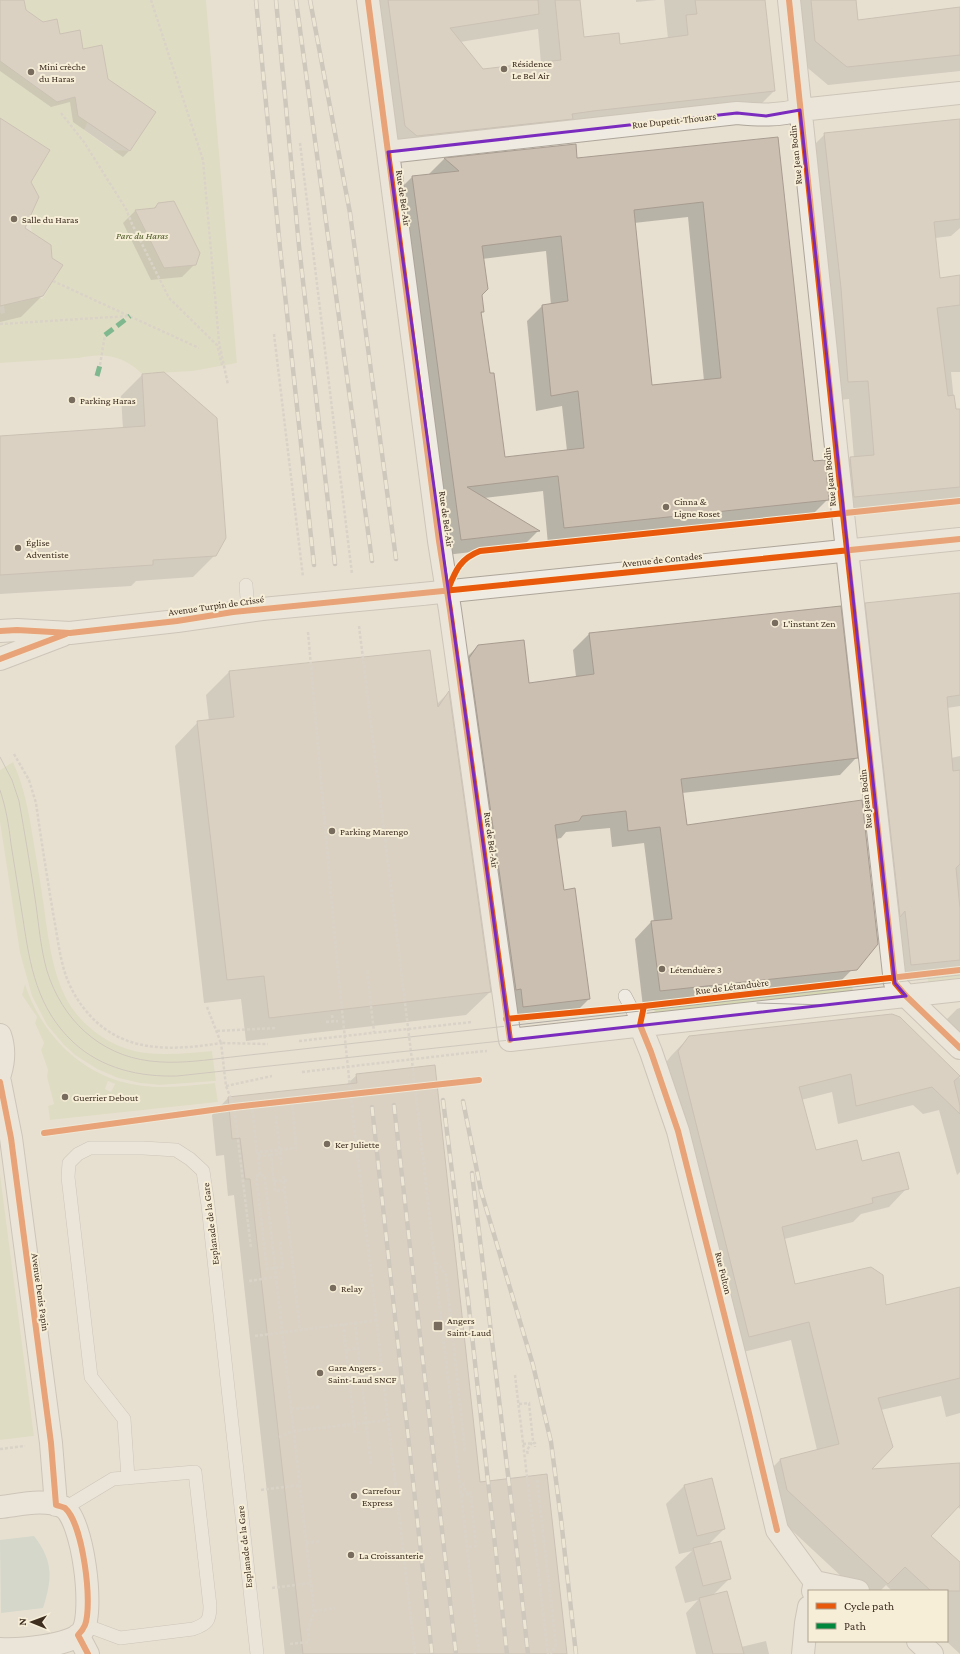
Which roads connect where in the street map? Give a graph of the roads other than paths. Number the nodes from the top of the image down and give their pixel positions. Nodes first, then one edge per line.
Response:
1 (368, 0) edge
2 (789, 0) edge
3 (960, 93) edge
4 (800, 110) junction
5 (388, 152) junction
6 (960, 539) edge
7 (847, 550) junction
8 (246, 585) dead end
9 (447, 592) junction
10 (365, 598) joint
11 (255, 610) junction
12 (0, 631) edge
13 (70, 633) junction
14 (0, 659) edge
15 (960, 990) edge
16 (626, 996) dead end
17 (906, 996) junction
18 (640, 1025) junction
19 (0, 1036) edge
20 (960, 1048) edge
21 (0, 1074) edge
22 (0, 1082) edge
23 (128, 1478) junction
24 (61, 1506) junction
25 (0, 1507) edge
26 (814, 1586) edge
27 (849, 1590) edge
28 (808, 1612) edge
29 (81, 1630) junction
30 (919, 1642) edge
31 (7, 1651) edge
32 (88, 1654) edge
33 (257, 1654) edge
34 (803, 1654) edge
35 (932, 1654) edge

1 - 5 street, Rue de Bel-Air
2 - 4 street, Rue Jean Bodin
3 - 4 street, Rue Dupetit-Thouars
4 - 5 street, Rue Dupetit-Thouars
4 - 7 street, Rue Jean Bodin
5 - 9 street, Rue de Bel-Air
6 - 7 street, Avenue de Contades
7 - 9 street, Avenue de Contades
7 - 17 street, Rue Jean Bodin
8 - 11 lane
9 - 10 street, Avenue de Contades, bridge
9 - 18 street, Rue de Bel-Air
10 - 11 street, Avenue Turpin de Crissé, bridge
11 - 13 street, Avenue Turpin de Crissé
12 - 13 street, Avenue Turpin de Crissé
13 - 14 street, Avenue Turpin de Crissé
15 - 17 street
16 - 18 lane
17 - 18 street
17 - 20 street, Rue Jean Bodin
18 - 26 street, Rue Fulton
19 - 21 street
22 - 24 street, Avenue Denis Papin
23 - 24 lane
23 - 29 lane
23 - 33 lane, Esplanade de la Gare
24 - 25 street
24 - 29 street
26 - 27 street
28 - 34 street
29 - 31 street
29 - 32 street
30 - 35 street

